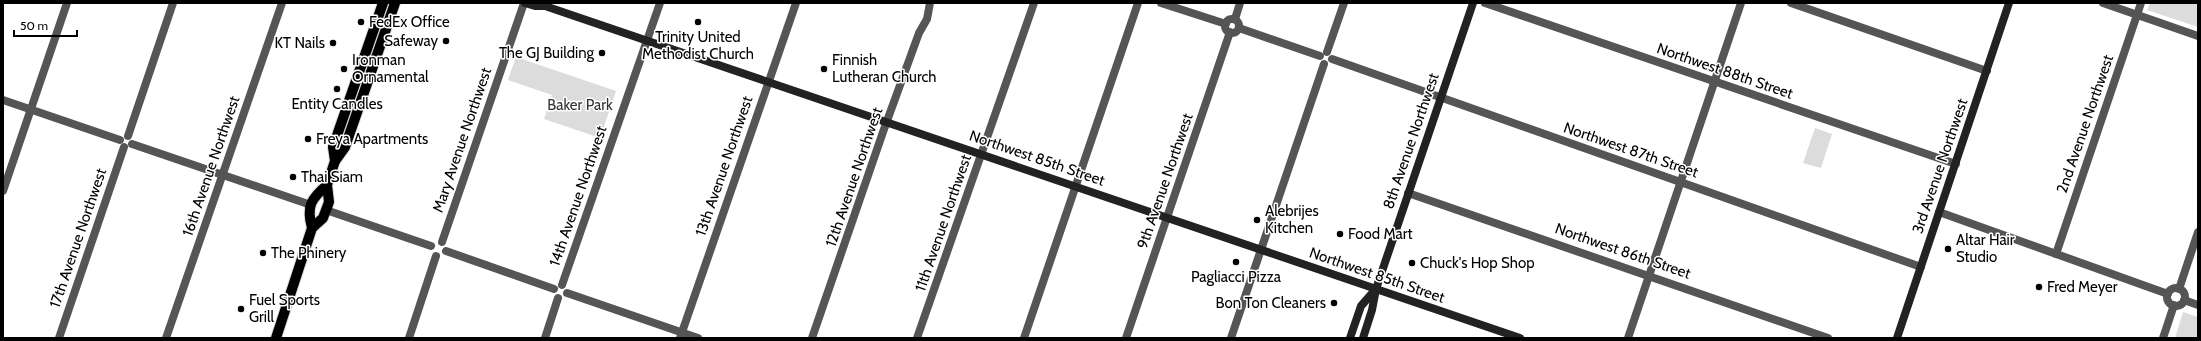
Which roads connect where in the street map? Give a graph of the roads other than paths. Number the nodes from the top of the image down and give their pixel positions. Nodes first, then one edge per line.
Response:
1 (68, 3) edge
2 (173, 3) edge
3 (282, 3) edge
4 (383, 3) edge
5 (395, 3) edge
6 (524, 3) edge
7 (660, 3) edge
8 (796, 3) edge
9 (930, 3) edge
10 (1034, 3) edge
11 (1138, 3) edge
12 (1161, 3) edge
13 (1240, 3) edge
14 (1344, 3) edge
15 (1473, 3) edge
16 (1485, 3) edge
17 (1741, 3) edge
18 (1791, 3) edge
19 (2009, 3) edge
20 (2103, 3) edge
21 (2141, 3) edge
22 (543, 4) edge
23 (2137, 15) junction
24 (1235, 19) junction
25 (1226, 24) junction
26 (1239, 28) junction
27 (1230, 32) junction
28 (2198, 36) edge
29 (647, 40) junction
30 (1326, 58) junction
31 (1987, 71) junction
32 (768, 82) junction
33 (1714, 82) junction
34 (1441, 98) junction
35 (3, 100) edge
36 (348, 102) junction
37 (31, 109) junction
38 (887, 122) junction
39 (351, 130) junction
40 (126, 142) junction
41 (982, 155) junction
42 (335, 161) junction
43 (1956, 164) junction
44 (223, 175) junction
45 (1680, 182) junction
46 (327, 185) junction
47 (1076, 186) junction
48 (3, 191) edge
49 (1408, 193) junction
50 (311, 205) junction
51 (326, 210) junction
52 (1939, 212) junction
53 (1168, 218) junction
54 (312, 228) junction
55 (2198, 232) edge
56 (442, 242) junction
57 (432, 246) junction
58 (1262, 250) junction
59 (446, 251) junction
60 (2056, 254) junction
61 (436, 256) junction
62 (1921, 267) junction
63 (1649, 275) junction
64 (554, 289) junction
65 (564, 289) junction
66 (1376, 289) junction
67 (2179, 289) junction
68 (2168, 294) junction
69 (558, 298) junction
70 (2184, 300) junction
71 (2174, 305) junction
72 (2198, 305) edge
73 (681, 335) edge
74 (59, 338) edge
75 (166, 338) edge
76 (276, 338) edge
77 (409, 338) edge
78 (545, 338) edge
79 (698, 338) edge
80 (812, 338) edge
81 (917, 338) edge
82 (1024, 338) edge
83 (1126, 338) edge
84 (1232, 338) edge
85 (1350, 338) edge
86 (1363, 338) edge
87 (1520, 338) edge
88 (1628, 338) edge
89 (1828, 338) edge
90 (1897, 338) edge
91 (2163, 338) edge

1 - 37 street
2 - 40 street, 17th Avenue Northwest
3 - 44 street, 16th Avenue Northwest
4 - 36 main road
5 - 39 main road
6 - 22 main road, Northwest 85th Street
6 - 56 street, Mary Avenue Northwest
7 - 29 street, 14th Avenue Northwest
8 - 32 street, 13th Avenue Northwest
9 - 38 street, 12th Avenue Northwest
10 - 41 street, 11th Avenue Northwest
11 - 47 street
12 - 25 street
13 - 24 street
14 - 30 street
15 - 34 main road, 8th Avenue Northwest
16 - 33 street, Northwest 88th Street
17 - 33 street
18 - 31 street
19 - 31 main road, 3rd Avenue Northwest
20 - 23 street
21 - 23 street, 2nd Avenue Northwest
22 - 29 main road, Northwest 85th Street
23 - 28 street
23 - 60 street, 2nd Avenue Northwest
24 - 25 street
24 - 26 street
25 - 27 street
26 - 27 street
26 - 30 street, Northwest 87th Street
27 - 53 street, 9th Avenue Northwest
29 - 32 main road, Northwest 85th Street
29 - 65 street, 14th Avenue Northwest
30 - 34 street, Northwest 87th Street
30 - 58 street
31 - 43 main road, 3rd Avenue Northwest
32 - 38 main road, Northwest 85th Street
32 - 73 street, 13th Avenue Northwest
33 - 43 street, Northwest 88th Street
33 - 45 street
34 - 45 street, Northwest 87th Street
34 - 49 main road, 8th Avenue Northwest
35 - 37 street
36 - 39 main road
36 - 42 main road
37 - 40 street
37 - 48 street
38 - 41 main road, Northwest 85th Street
38 - 80 street, 12th Avenue Northwest
39 - 42 main road
40 - 44 street
40 - 74 street, 17th Avenue Northwest
41 - 47 main road, Northwest 85th Street
41 - 81 street, 11th Avenue Northwest
42 - 46 main road
43 - 52 main road, 3rd Avenue Northwest
44 - 50 street
44 - 75 street, 16th Avenue Northwest
45 - 62 street, Northwest 87th Street
45 - 63 street
46 - 50 main road
46 - 51 main road
47 - 53 main road, Northwest 85th Street
47 - 82 street
49 - 63 street, Northwest 86th Street
49 - 66 main road, 8th Avenue Northwest
50 - 54 main road
51 - 54 main road
51 - 57 street
52 - 60 street
52 - 62 main road, 3rd Avenue Northwest
53 - 58 main road, Northwest 85th Street
53 - 83 street, 9th Avenue Northwest
54 - 76 main road
55 - 67 street
56 - 57 street
56 - 59 street
57 - 61 street
58 - 66 main road, Northwest 85th Street
58 - 84 street
59 - 61 street
59 - 64 street
60 - 68 street
61 - 77 street
62 - 90 main road, 3rd Avenue Northwest
63 - 88 street
63 - 89 street, Northwest 86th Street
64 - 65 street
64 - 69 street
65 - 69 street
65 - 73 street
66 - 85 main road, 8th Avenue Northwest
66 - 86 main road, 8th Avenue Northwest
66 - 87 main road, Northwest 85th Street
67 - 68 street
67 - 70 street
68 - 71 street
69 - 78 street
70 - 71 street
70 - 72 street
71 - 91 street
73 - 79 street

